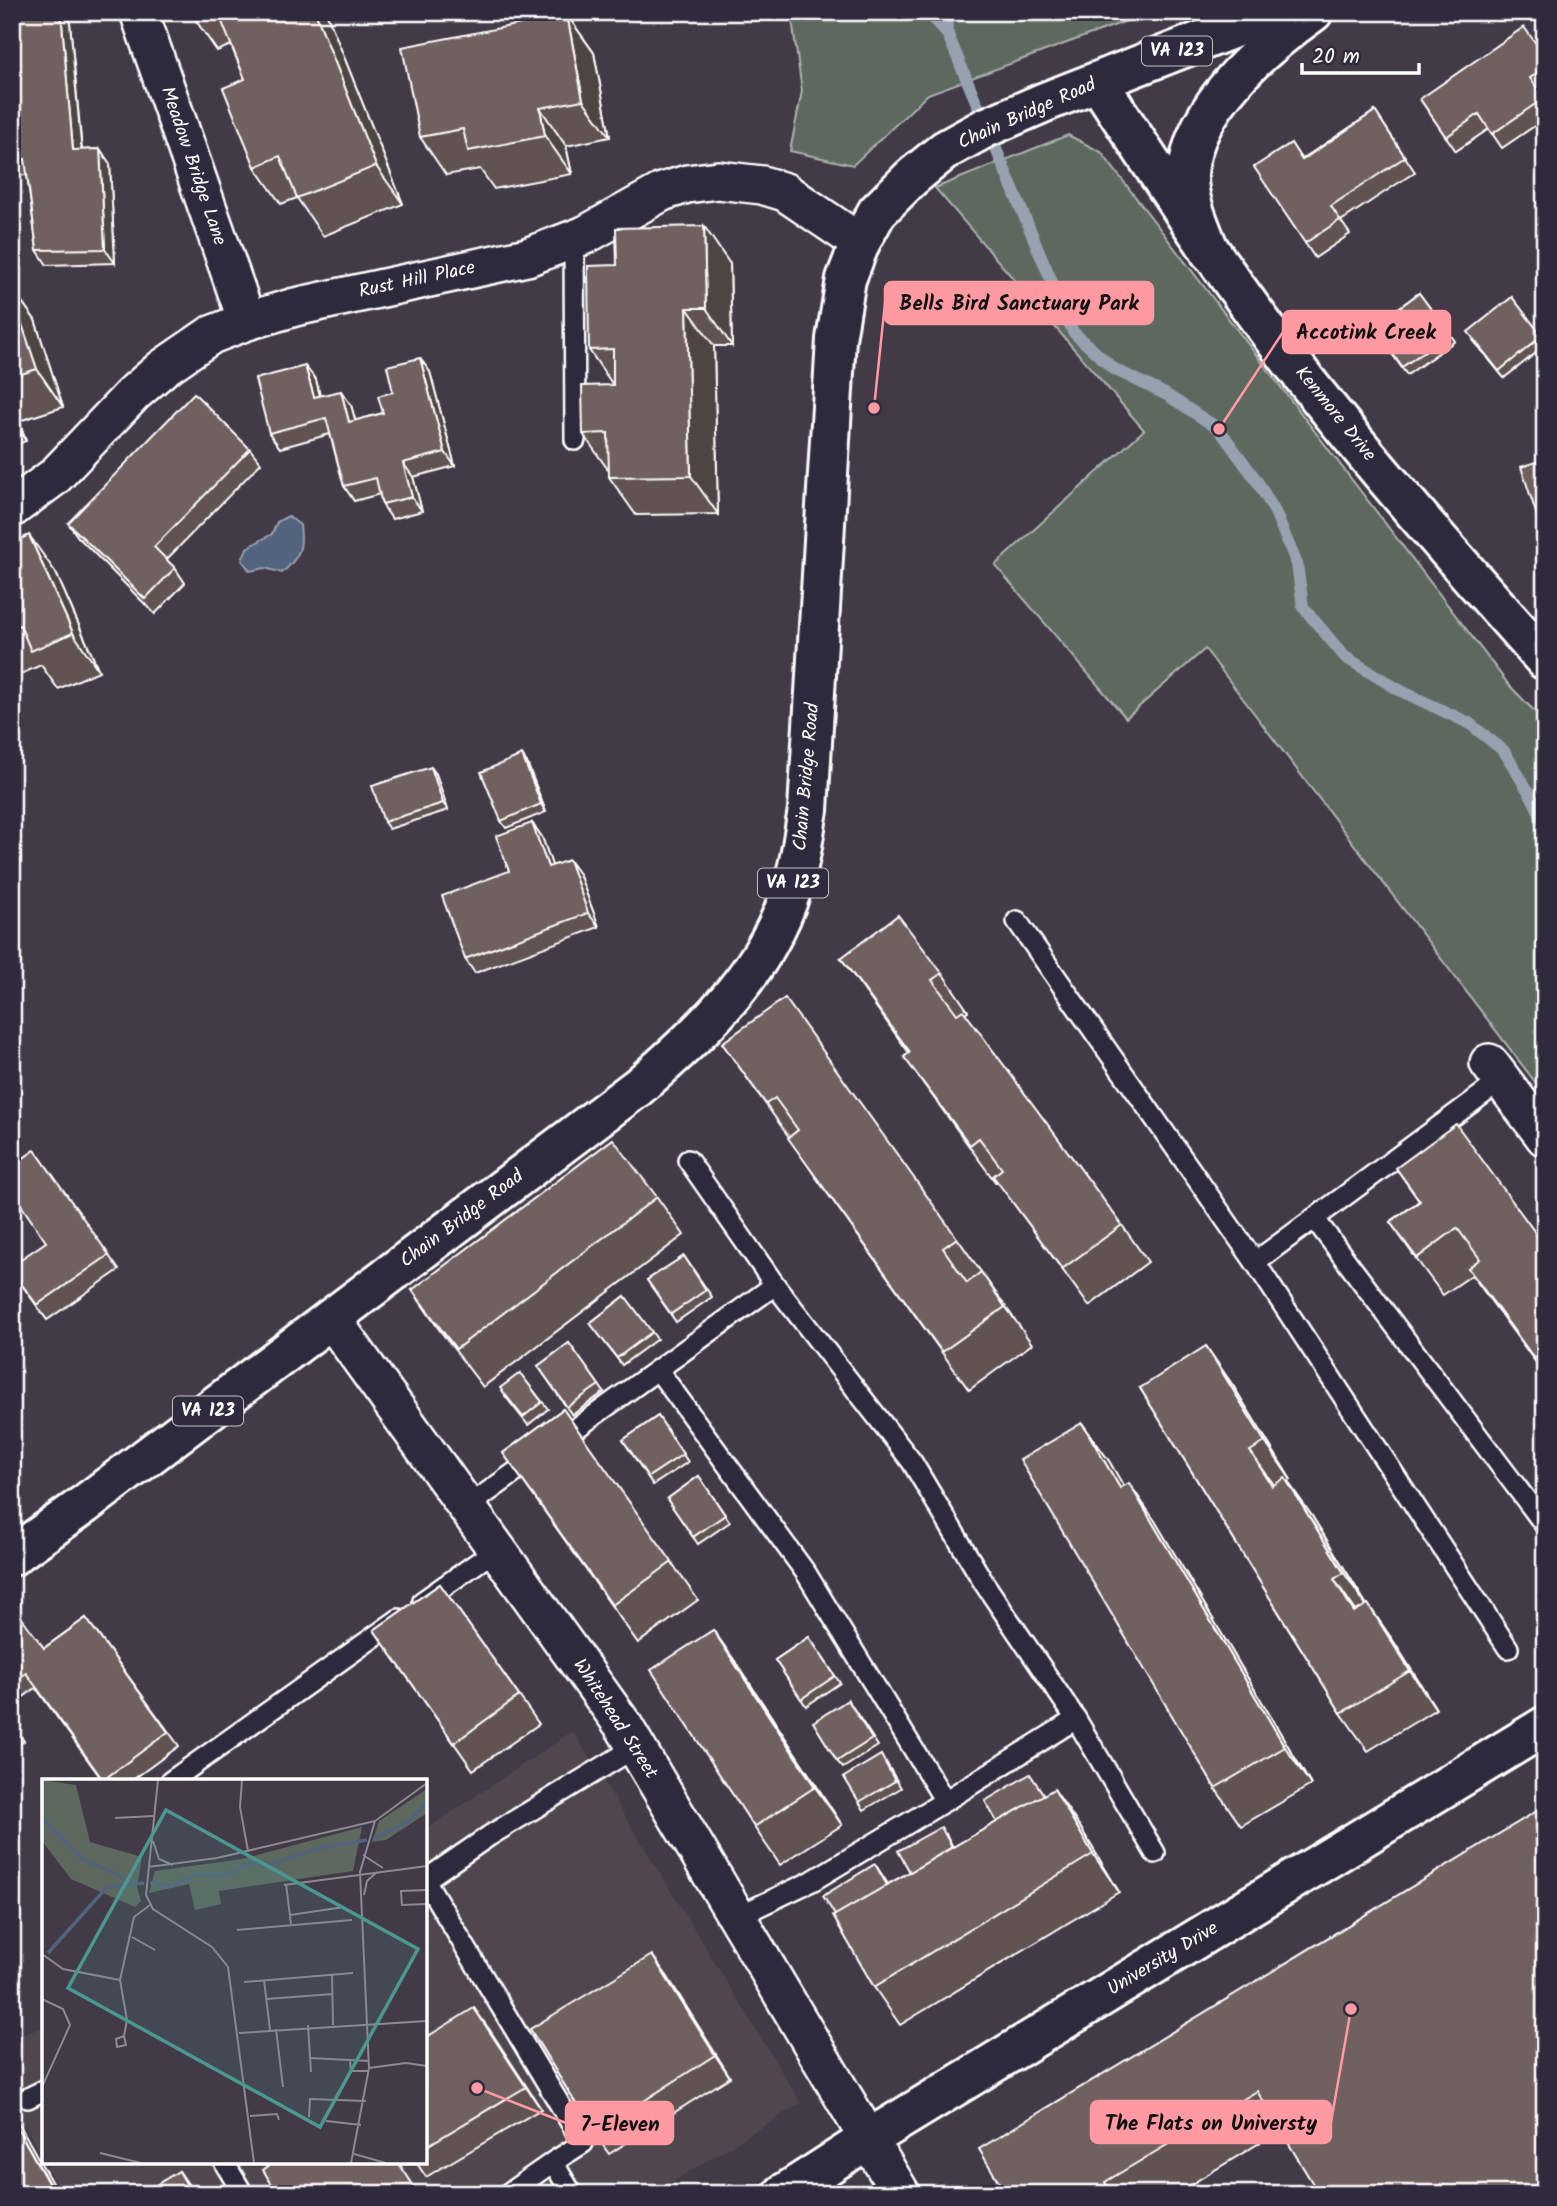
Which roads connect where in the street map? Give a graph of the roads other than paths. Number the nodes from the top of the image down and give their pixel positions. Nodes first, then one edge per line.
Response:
1 (139, 12) edge
2 (1275, 12) edge
3 (1312, 12) edge
4 (1098, 82) junction
5 (574, 239) junction
6 (860, 243) junction
7 (1210, 252) junction
8 (247, 321) junction
9 (575, 440) dead end
10 (12, 508) edge
11 (1545, 660) edge
12 (1017, 921) dead end
13 (1495, 1072) joint
14 (1545, 1137) edge
15 (688, 1160) dead end
16 (1314, 1219) junction
17 (1255, 1262) junction
18 (775, 1285) junction
19 (331, 1318) junction
20 (658, 1370) junction
21 (467, 1507) junction
22 (1545, 1525) edge
23 (496, 1549) junction
24 (12, 1556) edge
25 (1508, 1648) dead end
26 (1076, 1719) junction
27 (1545, 1726) edge
28 (636, 1747) junction
29 (174, 1779) edge
30 (945, 1801) junction
31 (1155, 1853) dead end
32 (427, 1879) edge
33 (427, 1883) edge
34 (736, 1917) junction
35 (867, 2140) junction
36 (553, 2162) junction
37 (226, 2164) edge
38 (243, 2194) edge
39 (507, 2194) edge
40 (572, 2194) edge
41 (783, 2194) edge
42 (901, 2194) edge

1 - 8 street, Meadow Bridge Lane
2 - 4 main road, Chain Bridge Road / VA 123
3 - 7 main road
4 - 6 main road, Chain Bridge Road / VA 123
4 - 7 main road, Kenmore Drive
5 - 6 street, Rust Hill Place
5 - 8 street, Rust Hill Place
5 - 9 lane
6 - 19 main road, Chain Bridge Road / VA 123
7 - 11 main road, Kenmore Drive
8 - 10 street, Rust Hill Place
12 - 17 lane
13 - 14 street
13 - 16 lane
15 - 18 lane
16 - 17 lane
16 - 22 lane
17 - 25 lane
18 - 20 lane
18 - 26 lane
19 - 21 street, Whitehead Street
19 - 24 main road, Chain Bridge Road / VA 123
20 - 21 lane
20 - 30 lane
21 - 23 street, Whitehead Street
23 - 28 street, Whitehead Street
23 - 29 lane
26 - 30 lane
26 - 31 lane
27 - 35 main road, University Drive
28 - 32 lane
28 - 34 street, Whitehead Street
30 - 34 lane
33 - 36 lane
34 - 35 street, Whitehead Street
35 - 41 main road, University Drive
35 - 42 street, Whitehead Street
36 - 39 lane
36 - 40 lane
37 - 38 lane

